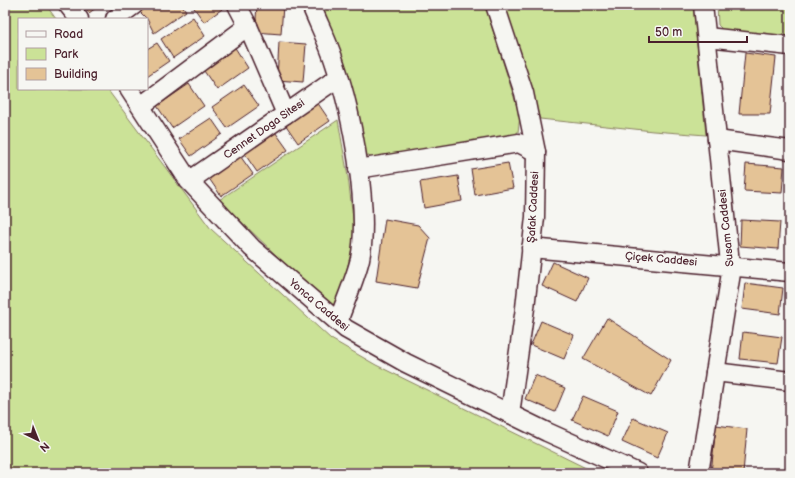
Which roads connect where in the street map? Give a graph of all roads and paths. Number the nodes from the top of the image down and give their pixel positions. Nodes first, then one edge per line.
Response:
1 (68, 5) edge
2 (134, 5) edge
3 (237, 5) edge
4 (311, 5) edge
5 (495, 5) edge
6 (703, 5) edge
7 (78, 18) edge
8 (116, 18) edge
9 (248, 26) junction
10 (707, 37) junction
11 (790, 46) edge
12 (339, 77) junction
13 (130, 90) edge
14 (141, 106) junction
15 (286, 114) junction
16 (717, 140) junction
17 (790, 150) edge
18 (536, 152) junction
19 (358, 170) junction
20 (189, 181) junction
21 (531, 248) junction
22 (730, 265) junction
23 (790, 272) edge
24 (338, 322) junction
25 (715, 372) junction
26 (790, 381) edge
27 (510, 414) junction
28 (638, 473) edge
29 (699, 473) edge

1 - 7 street
2 - 8 street
3 - 9 street
4 - 12 street
5 - 18 street, Şafak Caddesi
6 - 10 street, Susam Caddesi
9 - 14 street
9 - 15 street
10 - 11 street
10 - 16 street, Susam Caddesi
12 - 15 street, Cennet Doga Sitesi
12 - 19 street
13 - 14 street, Yonca Caddesi
14 - 20 street, Yonca Caddesi
15 - 20 street, Cennet Doga Sitesi
16 - 17 street
16 - 22 street, Susam Caddesi
18 - 19 street
18 - 21 street, Şafak Caddesi
19 - 24 street
20 - 24 street, Yonca Caddesi
21 - 22 street, Çiçek Caddesi
21 - 27 street, Şafak Caddesi
22 - 23 street, Çiçek Caddesi
22 - 25 street, Susam Caddesi
24 - 27 street, Yonca Caddesi
25 - 26 street
25 - 29 street, Susam Caddesi
27 - 28 street, Yonca Caddesi

